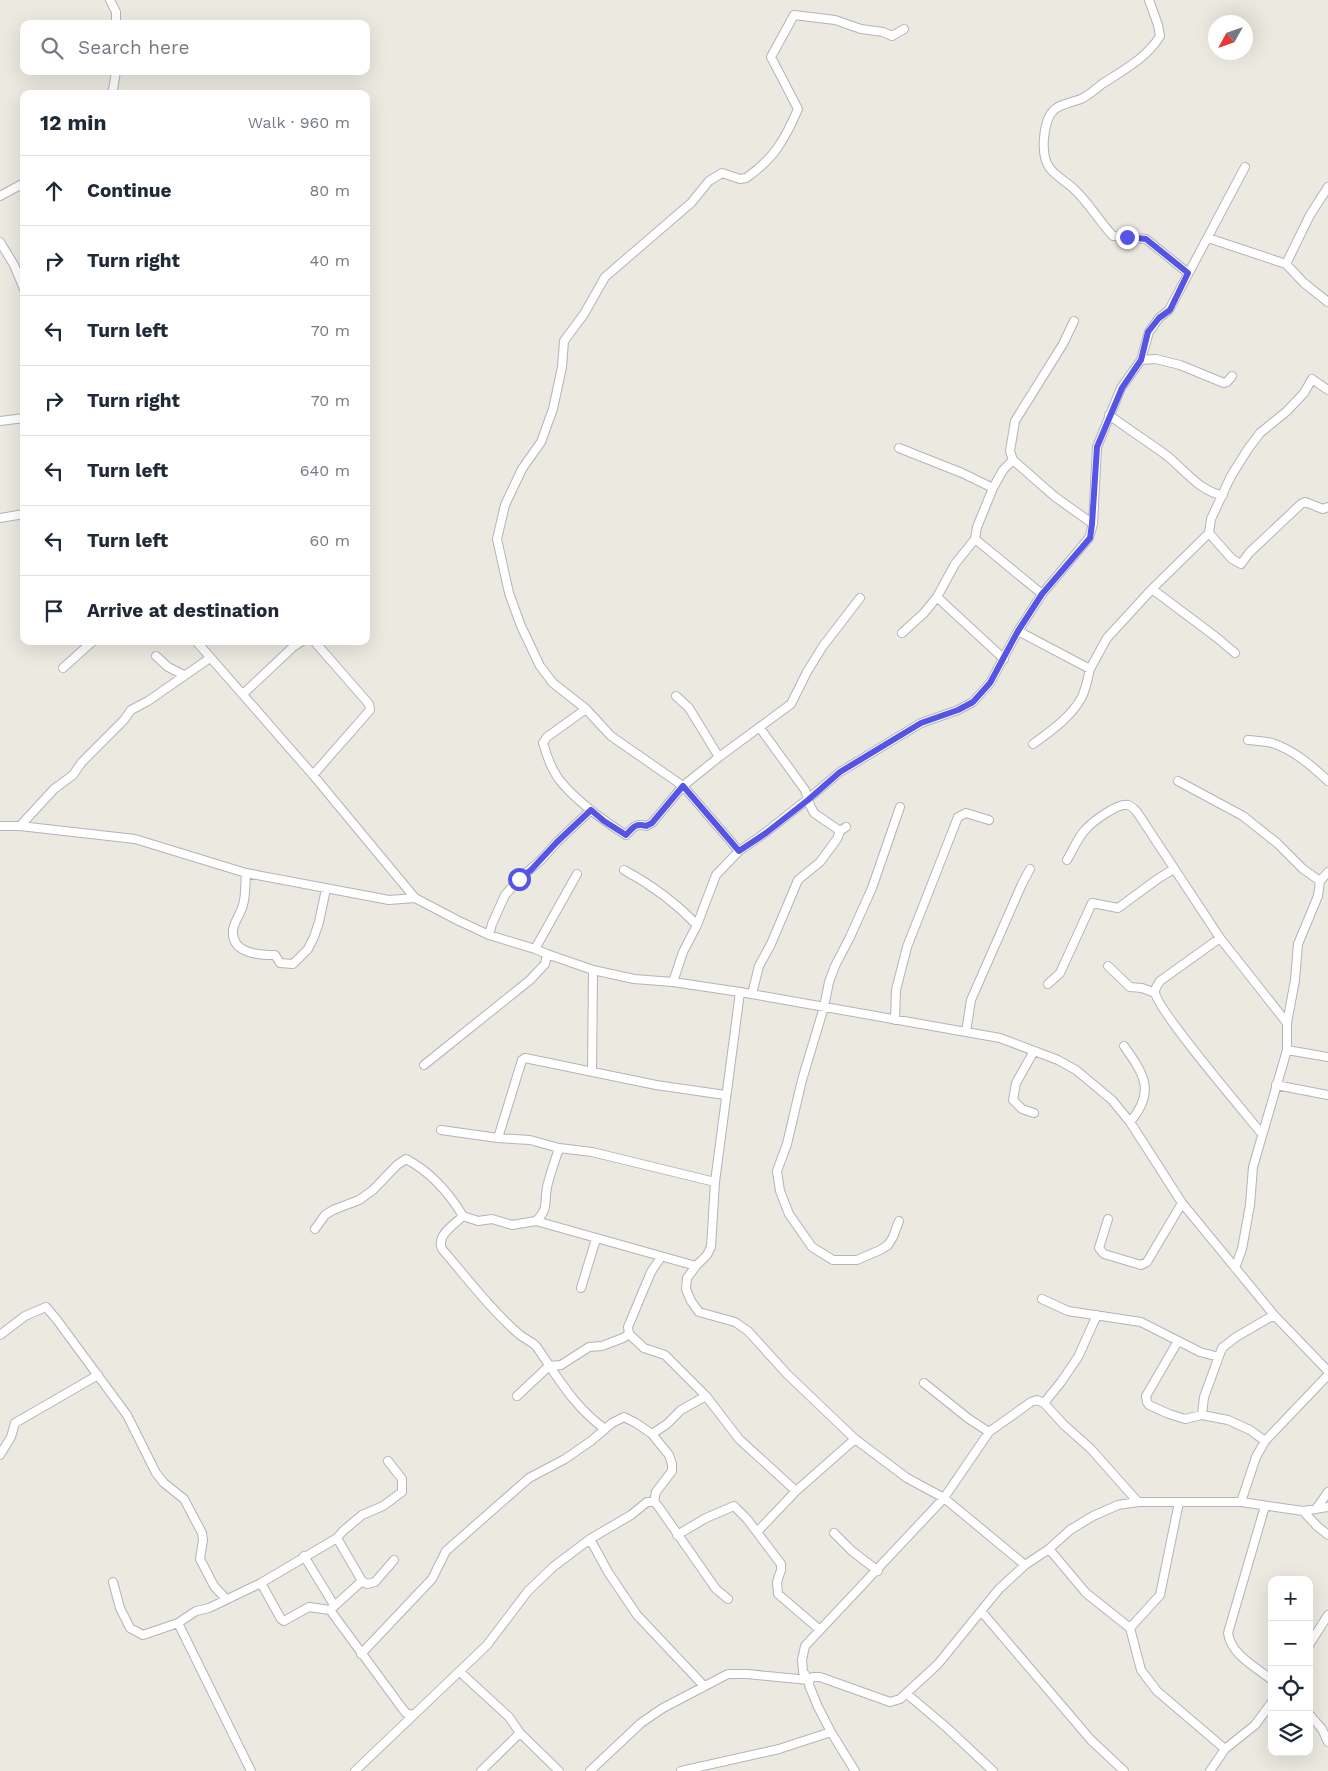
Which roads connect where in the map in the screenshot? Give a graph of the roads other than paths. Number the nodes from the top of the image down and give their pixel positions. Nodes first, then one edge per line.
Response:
1 (110, 0) edge
2 (1149, 0) edge
3 (116, 20) edge
4 (904, 30) dead end
5 (115, 75) edge
6 (113, 90) edge
7 (1245, 167) dead end
8 (20, 185) edge
9 (1328, 187) edge
10 (0, 196) edge
11 (1208, 238) junction
12 (0, 242) edge
13 (1286, 264) junction
14 (1188, 273) junction
15 (20, 280) edge
16 (1328, 302) edge
17 (1074, 321) dead end
18 (1141, 360) junction
19 (1232, 376) dead end
20 (1328, 390) edge
21 (1110, 415) junction
22 (20, 418) edge
23 (0, 421) edge
24 (898, 448) dead end
25 (1013, 460) junction
26 (993, 488) junction
27 (1223, 494) junction
28 (1328, 507) edge
29 (20, 515) edge
30 (0, 518) edge
31 (1092, 524) junction
32 (1209, 533) junction
33 (975, 539) junction
34 (1152, 589) junction
35 (1042, 594) junction
36 (937, 597) junction
37 (860, 598) dead end
38 (1018, 631) junction
39 (902, 633) dead end
40 (89, 645) edge
41 (199, 645) edge
42 (296, 645) edge
43 (317, 645) edge
44 (1235, 654) dead end
45 (156, 656) dead end
46 (210, 658) junction
47 (1004, 659) junction
48 (63, 668) dead end
49 (1090, 670) junction
50 (184, 675) junction
51 (243, 694) junction
52 (676, 696) dead end
53 (586, 709) junction
54 (760, 728) junction
55 (1248, 740) dead end
56 (1033, 744) dead end
57 (719, 757) junction
58 (313, 775) junction
59 (1178, 781) dead end
60 (1328, 781) edge
61 (683, 786) junction
62 (808, 800) junction
63 (900, 807) dead end
64 (591, 810) junction
65 (989, 820) dead end
66 (0, 826) edge
67 (20, 826) junction
68 (739, 851) junction
69 (1067, 860) dead end
70 (1030, 868) dead end
71 (1174, 869) junction
72 (624, 870) dead end
73 (1328, 872) edge
74 (246, 873) junction
75 (578, 874) dead end
76 (1320, 881) junction
77 (326, 888) junction
78 (415, 898) junction
79 (697, 924) junction
80 (489, 935) junction
81 (1220, 938) junction
82 (535, 949) junction
83 (547, 954) junction
84 (1108, 966) dead end
85 (593, 970) junction
86 (673, 982) junction
87 (1048, 984) dead end
88 (740, 992) junction
89 (1155, 993) junction
90 (752, 994) junction
91 (824, 1007) junction
92 (895, 1020) junction
93 (1287, 1022) junction
94 (966, 1032) junction
95 (1124, 1046) dead end
96 (1287, 1050) junction
97 (1034, 1051) junction
98 (1328, 1057) edge
99 (424, 1065) dead end
100 (592, 1072) junction
101 (1276, 1085) junction
102 (725, 1095) junction
103 (1328, 1095) edge
104 (1034, 1113) dead end
105 (1130, 1122) junction
106 (441, 1130) dead end
107 (1262, 1134) junction
108 (498, 1138) junction
109 (559, 1148) junction
110 (715, 1182) junction
111 (1182, 1203) junction
112 (463, 1216) junction
113 (1108, 1219) dead end
114 (536, 1221) junction
115 (899, 1221) dead end
116 (315, 1229) dead end
117 (596, 1239) junction
118 (661, 1257) junction
119 (696, 1266) junction
120 (1235, 1268) junction
121 (581, 1288) dead end
122 (1042, 1299) dead end
123 (1097, 1315) junction
124 (1274, 1315) junction
125 (629, 1334) junction
126 (0, 1335) edge
127 (1178, 1341) junction
128 (1219, 1357) junction
129 (549, 1366) junction
130 (1328, 1373) edge
131 (98, 1375) junction
132 (924, 1383) dead end
133 (517, 1396) dead end
134 (706, 1396) junction
135 (1044, 1403) junction
136 (1202, 1415) junction
137 (605, 1429) junction
138 (990, 1432) junction
139 (652, 1434) junction
140 (855, 1438) junction
141 (1265, 1441) junction
142 (0, 1455) edge
143 (388, 1461) dead end
144 (796, 1491) junction
145 (1328, 1492) edge
146 (944, 1498) junction
147 (654, 1502) junction
148 (1138, 1502) junction
149 (1179, 1502) junction
150 (1241, 1502) junction
151 (1265, 1506) junction
152 (1328, 1507) edge
153 (1316, 1509) junction
154 (1304, 1511) junction
155 (756, 1532) junction
156 (834, 1533) dead end
157 (677, 1535) junction
158 (1328, 1535) edge
159 (338, 1538) junction
160 (590, 1539) junction
161 (1048, 1549) junction
162 (304, 1556) junction
163 (394, 1560) dead end
164 (1025, 1565) junction
165 (878, 1571) junction
166 (362, 1581) junction
167 (113, 1582) dead end
168 (261, 1583) junction
169 (226, 1599) junction
170 (728, 1599) dead end
171 (332, 1607) junction
172 (981, 1611) junction
173 (1328, 1615) edge
174 (178, 1623) junction
175 (1130, 1628) junction
176 (820, 1630) junction
177 (1313, 1639) edge
178 (361, 1654) junction
179 (460, 1672) junction
180 (1268, 1677) edge
181 (809, 1680) junction
182 (704, 1686) junction
183 (907, 1694) junction
184 (1268, 1708) edge
185 (413, 1715) junction
186 (1313, 1719) edge
187 (831, 1732) junction
188 (520, 1734) junction
189 (1328, 1742) edge
190 (1225, 1750) junction
191 (251, 1771) edge
192 (355, 1771) edge
193 (481, 1771) edge
194 (560, 1771) edge
195 (590, 1771) edge
196 (682, 1771) edge
197 (855, 1771) edge
198 (992, 1771) edge
199 (1124, 1771) edge
200 (1210, 1771) edge

1 - 3 street
2 - 14 street
4 - 53 street
5 - 6 street
7 - 11 street
8 - 10 street
9 - 13 street
11 - 13 street
11 - 14 street
12 - 15 street
13 - 16 street
14 - 18 street
17 - 25 street
18 - 19 street
18 - 21 street
20 - 27 street
21 - 27 street
21 - 31 street
22 - 23 street
24 - 26 street
25 - 26 street
25 - 31 street
26 - 33 street
27 - 32 street
28 - 32 street
29 - 30 street
31 - 35 street
32 - 34 street
33 - 35 street
33 - 36 street
34 - 44 street
34 - 49 street
35 - 38 street
36 - 39 street
36 - 47 street
37 - 54 street
38 - 47 street
38 - 49 street
40 - 48 street
41 - 46 street
42 - 51 street
43 - 58 street
45 - 50 street
46 - 50 street
46 - 51 street
47 - 62 street
49 - 56 street
50 - 67 street
51 - 58 street
52 - 57 street
53 - 61 street
53 - 64 street
54 - 57 street
54 - 62 street
55 - 60 street
57 - 61 street
58 - 78 street
59 - 76 street
61 - 64 street
61 - 68 street
62 - 68 street
62 - 90 street
63 - 91 street
64 - 80 street
65 - 92 street
66 - 67 street
67 - 74 street
68 - 79 street
69 - 71 street
70 - 94 street
71 - 81 street
71 - 87 street
72 - 79 street
73 - 76 street
74 - 77 street
74 - 77 street
75 - 82 street
76 - 93 street
77 - 78 street
78 - 80 street
79 - 86 street
80 - 82 street
81 - 89 street
81 - 93 street
82 - 83 street
83 - 85 street
83 - 99 street
84 - 89 street
85 - 86 street
85 - 100 street
86 - 88 street
88 - 90 street
88 - 102 street
89 - 107 street
90 - 91 street
91 - 92 street
91 - 115 street
92 - 94 street
93 - 96 street
94 - 97 street
95 - 105 street
96 - 98 street
96 - 101 street
97 - 104 street
97 - 105 street
100 - 102 street
100 - 108 street
101 - 103 street
101 - 107 street
102 - 110 street
105 - 111 street
106 - 108 street
107 - 120 street
108 - 109 street
109 - 110 street
109 - 114 street
110 - 119 street
111 - 113 street
111 - 120 street
112 - 114 street
112 - 116 street
112 - 129 street
114 - 117 street
117 - 118 street
117 - 121 street
118 - 119 street
118 - 125 street
119 - 140 street
120 - 124 street
122 - 123 street
123 - 127 street
123 - 135 street
124 - 128 street
124 - 130 street
125 - 129 street
125 - 134 street
126 - 131 street
127 - 128 street
127 - 136 street
128 - 136 street
129 - 133 street
129 - 137 street
130 - 141 street
131 - 142 street
131 - 169 street
132 - 138 street
134 - 139 street
134 - 144 street
135 - 138 street
135 - 148 street
136 - 141 street
137 - 139 street
137 - 178 street
138 - 146 street
139 - 147 street
140 - 144 street
140 - 146 street
141 - 150 street
143 - 159 street
144 - 155 street
145 - 153 street
146 - 164 street
146 - 165 street
147 - 157 street
147 - 160 street
148 - 149 street
148 - 161 street
149 - 150 street
149 - 175 street
150 - 151 street
151 - 154 street
151 - 180 street
152 - 153 street
153 - 154 street
154 - 158 street
155 - 157 street
155 - 176 street
156 - 165 street
157 - 170 street
159 - 162 street
159 - 166 street
160 - 179 street
160 - 182 street
161 - 164 street
161 - 175 street
162 - 168 street
162 - 171 street
163 - 166 street
164 - 172 street
165 - 176 street
166 - 171 street
167 - 174 street
168 - 169 street
168 - 171 street
169 - 174 street
171 - 178 street
172 - 183 street
172 - 199 street
173 - 177 street
174 - 191 street
175 - 190 street
176 - 181 street
178 - 185 street
179 - 185 street
179 - 188 street
181 - 182 street
181 - 183 street
181 - 187 street
182 - 195 street
183 - 198 street
184 - 190 street
185 - 192 street
186 - 189 street
187 - 196 street
187 - 197 street
188 - 193 street
188 - 194 street
190 - 200 street

